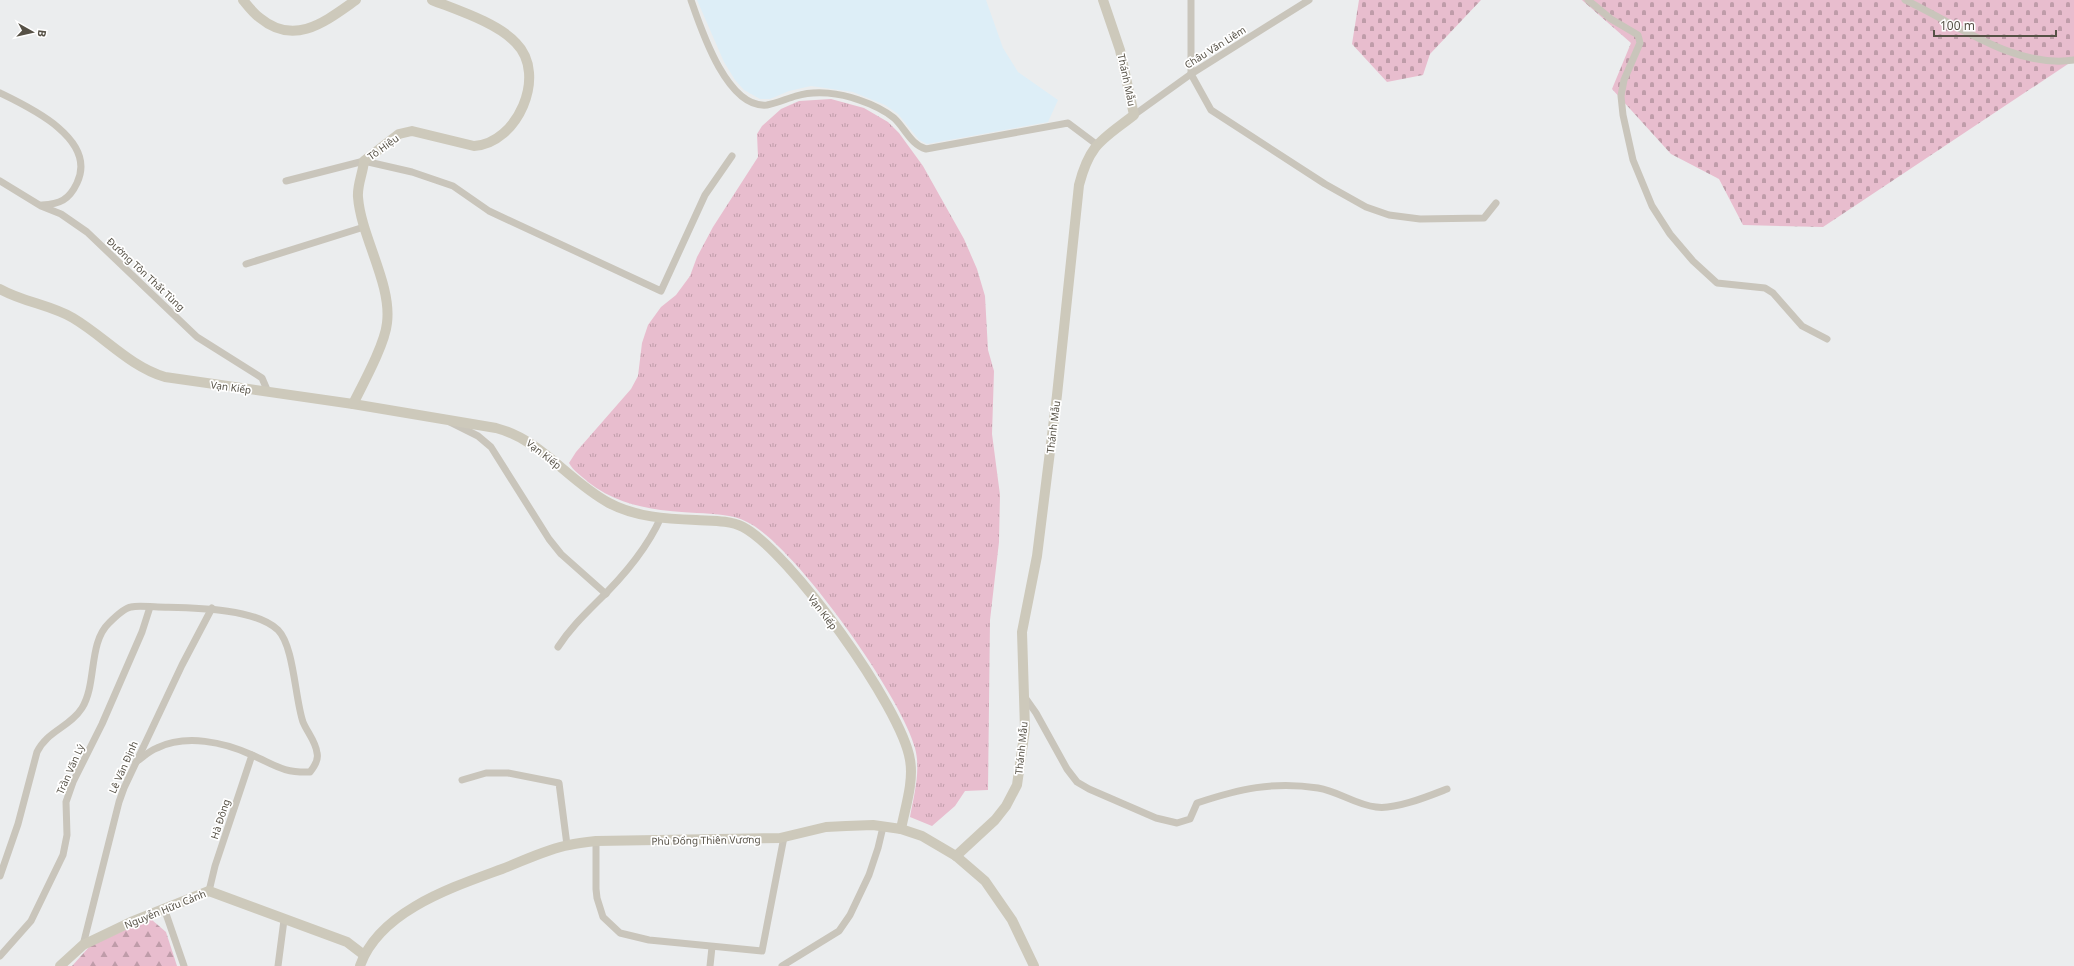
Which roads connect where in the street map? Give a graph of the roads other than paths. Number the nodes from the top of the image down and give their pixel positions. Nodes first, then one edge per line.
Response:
1 (243, 0) edge
2 (356, 0) edge
3 (432, 0) edge
4 (691, 0) edge
5 (1103, 0) edge
6 (1191, 0) edge
7 (1309, 0) edge
8 (1588, 0) edge
9 (1906, 0) edge
10 (2074, 60) edge
11 (1191, 74) junction
12 (0, 93) edge
13 (1134, 115) junction
14 (1096, 144) junction
15 (732, 156) dead end
16 (364, 161) junction
17 (0, 180) edge
18 (286, 181) dead end
19 (1496, 203) dead end
20 (41, 206) junction
21 (364, 227) junction
22 (246, 264) dead end
23 (0, 289) edge
24 (1827, 338) dead end
25 (268, 392) junction
26 (353, 404) junction
27 (446, 420) junction
28 (661, 517) junction
29 (606, 594) junction
30 (150, 607) junction
31 (212, 608) junction
32 (558, 647) dead end
33 (1024, 696) junction
34 (252, 755) junction
35 (136, 762) junction
36 (462, 780) dead end
37 (1447, 789) dead end
38 (883, 827) junction
39 (901, 830) junction
40 (784, 837) junction
41 (596, 841) junction
42 (568, 845) junction
43 (956, 856) junction
44 (0, 876) edge
45 (209, 891) junction
46 (164, 908) junction
47 (284, 920) junction
48 (83, 945) junction
49 (712, 947) junction
50 (364, 955) junction
51 (0, 956) edge
52 (1032, 962) edge
53 (60, 966) edge
54 (184, 966) edge
55 (278, 966) edge
56 (360, 966) edge
57 (710, 966) edge
58 (782, 966) edge

1 - 2 street
3 - 16 street, Tô Hiệu
4 - 14 street
5 - 13 street, Thánh Mẫu
6 - 11 street
7 - 11 street, Châu Văn Liêm
8 - 24 street
9 - 10 street
11 - 13 street, Châu Văn Liêm
11 - 19 street
12 - 20 street
13 - 14 street, Thánh Mẫu
14 - 33 street, Thánh Mẫu
15 - 16 street
16 - 18 street
16 - 21 street, Tô Hiệu
17 - 20 street, Đường Tôn Thất Tùng
20 - 25 street, Đường Tôn Thất Tùng
21 - 22 street
21 - 26 street, Tô Hiệu
23 - 25 street, Vạn Kiếp
25 - 26 street, Vạn Kiếp
26 - 27 street, Vạn Kiếp
27 - 28 street, Vạn Kiếp
27 - 29 street
28 - 29 street
28 - 39 street, Vạn Kiếp
29 - 32 street
30 - 31 street
30 - 44 street
30 - 51 street, Trần Văn Lý
31 - 34 street
31 - 35 street, Lê Văn Định
33 - 37 street
33 - 43 street, Thánh Mẫu
34 - 35 street
34 - 45 street, Hà Đông
35 - 48 street, Lê Văn Định
36 - 42 street
38 - 39 street, Phù Đổng Thiên Vương
38 - 40 street, Phù Đổng Thiên Vương
38 - 58 street
39 - 43 street, Phù Đổng Thiên Vương
40 - 41 street, Phù Đổng Thiên Vương
40 - 49 street
41 - 42 street, Phù Đổng Thiên Vương
41 - 49 street
42 - 50 street, Phù Đổng Thiên Vương
43 - 52 street, Phù Đổng Thiên Vương
45 - 46 street, Nguyễn Hữu Cảnh
45 - 47 street, Nguyễn Hữu Cảnh
46 - 48 street, Nguyễn Hữu Cảnh
46 - 54 street
47 - 50 street, Nguyễn Hữu Cảnh
47 - 55 street
48 - 53 street, Nguyễn Hữu Cảnh
49 - 57 street
50 - 56 street, Phù Đổng Thiên Vương

